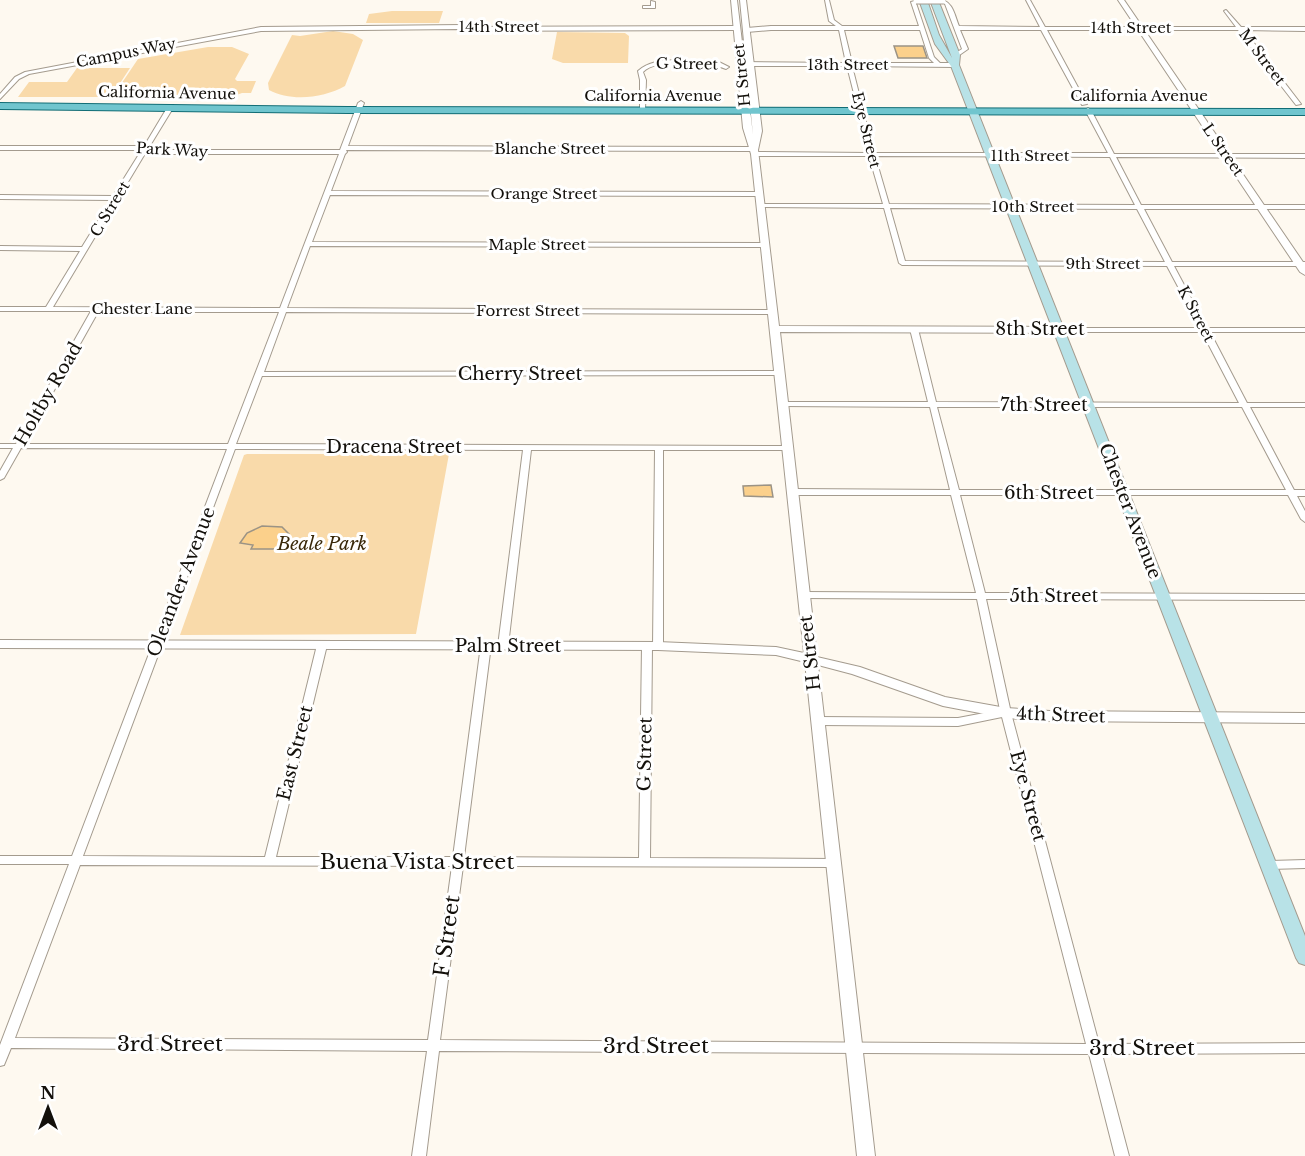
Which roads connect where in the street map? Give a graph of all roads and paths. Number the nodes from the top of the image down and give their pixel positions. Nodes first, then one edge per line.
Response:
1 (734, 0) edge
2 (743, 0) edge
3 (827, 0) edge
4 (920, 0) edge
5 (934, 0) edge
6 (1028, 0) edge
7 (1121, 0) edge
8 (943, 1) edge
9 (653, 2) dead end
10 (645, 7) dead end
11 (1226, 11) dead end
12 (747, 27) junction
13 (737, 28) junction
14 (841, 28) junction
15 (922, 28) junction
16 (957, 28) junction
17 (1043, 28) junction
18 (1140, 28) junction
19 (1240, 28) junction
20 (1305, 28) edge
21 (261, 29) joint
22 (749, 44) junction
23 (956, 55) junction
24 (741, 64) junction
25 (751, 64) junction
26 (850, 64) junction
27 (939, 65) junction
28 (955, 65) junction
29 (643, 80) junction
30 (0, 99) edge
31 (0, 106) edge
32 (360, 106) junction
33 (642, 107) junction
34 (750, 107) junction
35 (860, 107) junction
36 (971, 107) junction
37 (1086, 107) junction
38 (1194, 107) junction
39 (170, 108) junction
40 (1303, 109) edge
41 (0, 148) edge
42 (145, 150) junction
43 (345, 150) junction
44 (755, 152) junction
45 (873, 155) junction
46 (990, 156) junction
47 (1112, 156) junction
48 (1227, 156) junction
49 (1305, 156) edge
50 (329, 193) junction
51 (0, 197) edge
52 (117, 198) junction
53 (760, 200) junction
54 (885, 207) junction
55 (1010, 207) junction
56 (1139, 207) junction
57 (1262, 207) junction
58 (1305, 207) edge
59 (309, 244) junction
60 (765, 245) junction
61 (0, 248) edge
62 (86, 249) junction
63 (902, 263) joint
64 (1033, 264) junction
65 (1170, 264) junction
66 (1303, 267) edge
67 (0, 309) edge
68 (48, 309) junction
69 (96, 309) junction
70 (284, 310) junction
71 (772, 312) junction
72 (774, 329) junction
73 (915, 329) junction
74 (1059, 330) junction
75 (1204, 330) junction
76 (1305, 330) edge
77 (779, 373) junction
78 (260, 374) junction
79 (783, 404) junction
80 (933, 405) junction
81 (1088, 405) junction
82 (1245, 405) junction
83 (1305, 405) edge
84 (0, 446) edge
85 (18, 446) junction
86 (233, 447) junction
87 (527, 447) junction
88 (659, 448) junction
89 (788, 448) junction
90 (0, 478) edge
91 (793, 492) junction
92 (954, 492) junction
93 (1123, 493) junction
94 (1292, 493) junction
95 (1305, 494) edge
96 (1305, 519) edge
97 (804, 596) junction
98 (981, 596) junction
99 (1163, 597) junction
100 (1305, 597) edge
101 (0, 644) edge
102 (158, 644) junction
103 (322, 645) junction
104 (486, 645) junction
105 (503, 646) junction
106 (652, 646) junction
107 (811, 659) junction
108 (1006, 713) junction
109 (1210, 717) junction
110 (1305, 717) edge
111 (818, 721) junction
112 (0, 860) edge
113 (76, 860) junction
114 (269, 861) junction
115 (458, 862) junction
116 (644, 862) junction
117 (834, 863) junction
118 (1305, 864) edge
119 (1268, 865) junction
120 (1305, 958) edge
121 (7, 1043) junction
122 (432, 1044) junction
123 (854, 1047) junction
124 (1305, 1048) edge
125 (1094, 1049) junction
126 (0, 1061) edge
127 (419, 1156) edge
128 (866, 1156) edge
129 (1122, 1156) edge

1 - 13 street, H Street
2 - 12 street, H Street
3 - 14 street, Eye Street
4 - 8 street, bridge
4 - 15 street
4 - 28 main road, Chester Avenue
5 - 23 main road, Chester Avenue
6 - 17 street, K Street
7 - 18 street, L Street
8 - 16 street
9 - 10 street
11 - 19 street, M Street
12 - 14 street
12 - 22 street, H Street
13 - 21 street, 14th Street
13 - 22 street
13 - 24 street, H Street
14 - 15 street
14 - 26 street, Eye Street
15 - 27 street
16 - 17 street, 14th Street
16 - 23 street
17 - 18 street, 14th Street
17 - 37 street, K Street
18 - 19 street, 14th Street
18 - 38 street, L Street
19 - 20 street, 14th Street
19 - 40 street, M Street
21 - 30 street, Campus Way
22 - 25 street, H Street
23 - 28 main road, Chester Avenue
24 - 25 street, 13th Street
24 - 34 street, H Street
25 - 26 street, 13th Street
25 - 34 street, H Street
26 - 27 street, 13th Street
26 - 35 street, Eye Street
27 - 28 street, 13th Street
28 - 36 main road, Chester Avenue
29 - 29 street, G Street
29 - 33 street, G Street
30 - 32 main road, California Avenue
31 - 39 main road, California Avenue
32 - 33 main road, California Avenue
32 - 39 main road, California Avenue
32 - 43 street, Oleander Avenue
33 - 34 main road, California Avenue
34 - 35 main road, California Avenue
34 - 44 street, H Street
35 - 36 main road, California Avenue
35 - 45 street, Eye Street
36 - 37 main road, California Avenue
36 - 46 main road, Chester Avenue
37 - 38 main road, California Avenue
37 - 47 street, K Street
38 - 40 main road, California Avenue
38 - 48 street, L Street
39 - 42 street, C Street
41 - 42 street, Park Way
42 - 43 street, Park Way
42 - 52 street, C Street
43 - 44 street, Blanche Street
43 - 50 street, Oleander Avenue
44 - 45 street, 11th Street
44 - 53 street, H Street
45 - 46 street, 11th Street
45 - 54 street, Eye Street
46 - 47 street, 11th Street
46 - 55 main road, Chester Avenue
47 - 48 street, 11th Street
47 - 56 street, K Street
48 - 49 street, 11th Street
48 - 57 street, L Street
50 - 53 street, Orange Street
50 - 59 street, Oleander Avenue
51 - 52 street
52 - 62 street, C Street
53 - 54 street, 10th Street
53 - 60 street, H Street
54 - 55 street, 10th Street
54 - 63 street, Eye Street
55 - 56 street, 10th Street
55 - 64 main road, Chester Avenue
56 - 57 street, 10th Street
56 - 65 street, K Street
57 - 58 street, 10th Street
57 - 66 street, L Street
59 - 60 street, Maple Street
59 - 70 street, Oleander Avenue
60 - 71 street, H Street
61 - 62 street
62 - 68 street, C Street
63 - 64 street, 9th Street
64 - 65 street, 9th Street
64 - 74 main road, Chester Avenue
65 - 66 street, 9th Street
65 - 75 street, K Street
67 - 68 street, Chester Lane
68 - 69 street, Chester Lane
69 - 70 street, Chester Lane
69 - 85 street, Holtby Road
70 - 71 street, Forrest Street
70 - 78 street, Oleander Avenue
71 - 72 street, H Street
72 - 73 street, 8th Street
72 - 77 street, H Street
73 - 74 street, 8th Street
73 - 80 street, Eye Street
74 - 75 street, 8th Street
74 - 81 main road, Chester Avenue
75 - 76 street, 8th Street
75 - 82 street, K Street
77 - 78 street, Cherry Street
77 - 79 street, H Street
78 - 86 street, Oleander Avenue
79 - 80 street, 7th Street
79 - 89 street, H Street
80 - 81 street, 7th Street
80 - 92 street, Eye Street
81 - 82 street, 7th Street
81 - 93 main road, Chester Avenue
82 - 83 street, 7th Street
82 - 94 street, K Street
84 - 85 street, Dracena Street
85 - 86 street, Dracena Street
85 - 90 street, Holtby Road
86 - 87 street, Dracena Street
86 - 102 street, Oleander Avenue
87 - 88 street, Dracena Street
87 - 105 street
88 - 89 street, Dracena Street
88 - 106 street, G Street
89 - 91 street, H Street
91 - 92 street, 6th Street
91 - 97 street, H Street
92 - 93 street, 6th Street
92 - 98 street, Eye Street
93 - 94 street, 6th Street
93 - 99 main road, Chester Avenue
94 - 95 street, 6th Street
94 - 96 street, K Street
97 - 98 street, 5th Street
97 - 107 street, H Street
98 - 99 street, 5th Street
98 - 108 street, Eye Street
99 - 100 street, 5th Street
99 - 109 main road, Chester Avenue
101 - 102 street, Palm Street
102 - 103 street, Palm Street
102 - 113 street, Oleander Avenue
103 - 104 street, Palm Street
103 - 114 street, East Street
104 - 105 street, Palm Street
104 - 115 street, F Street
105 - 106 street, Palm Street
106 - 107 street, Palm Street
106 - 116 street, G Street
107 - 108 street, Palm Street
107 - 111 street, H Street
108 - 109 street, 4th Street
108 - 111 street, 4th Street
108 - 125 street, Eye Street
109 - 110 street, 4th Street
109 - 119 main road, Chester Avenue
111 - 117 street, H Street
112 - 113 street, Buena Vista Street
113 - 114 street, Buena Vista Street
113 - 121 street, Oleander Avenue
114 - 115 street, Buena Vista Street
115 - 116 street, Buena Vista Street
115 - 122 street, F Street
116 - 117 street, Buena Vista Street
117 - 123 street, H Street
118 - 119 street
119 - 120 main road, Chester Avenue
121 - 122 street, 3rd Street
121 - 126 street, Oleander Avenue
122 - 123 street, 3rd Street
122 - 127 street, F Street
123 - 125 street, 3rd Street
123 - 128 street, H Street
124 - 125 street, 3rd Street
125 - 129 street, Eye Street

